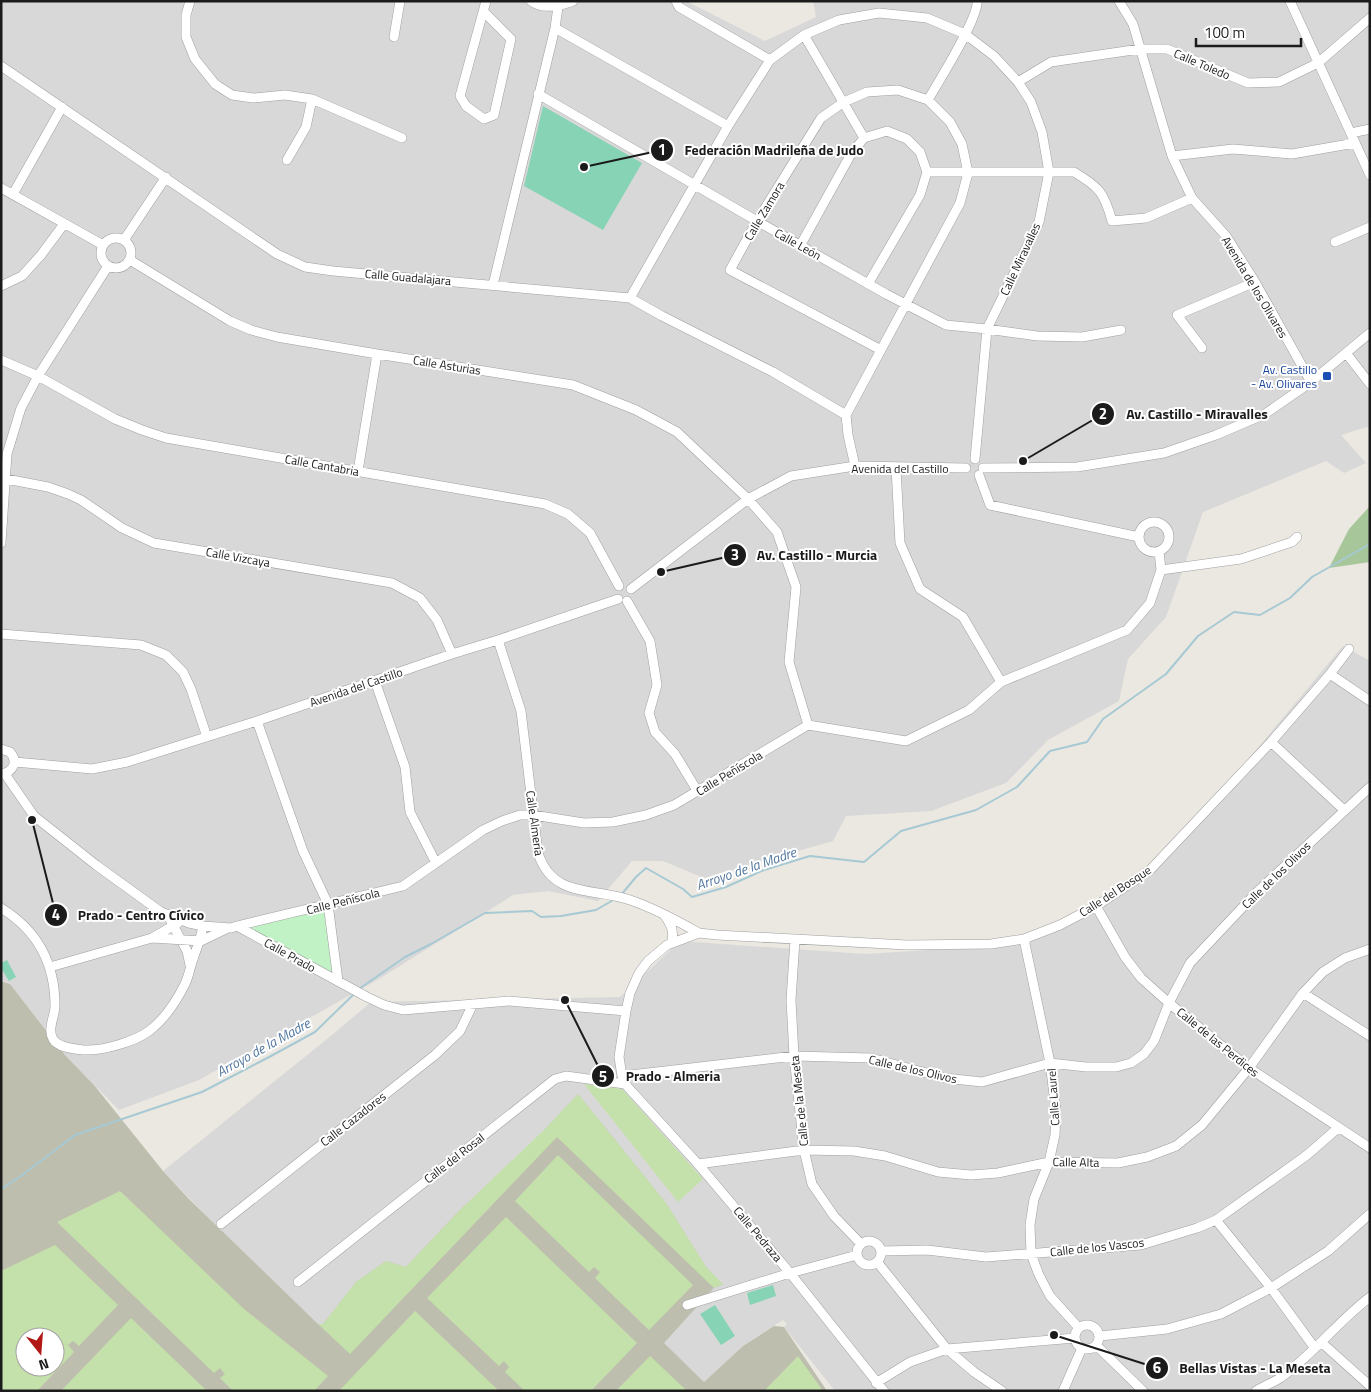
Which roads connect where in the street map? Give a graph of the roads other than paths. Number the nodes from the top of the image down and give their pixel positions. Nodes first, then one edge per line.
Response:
1 (190, 1) edge
2 (400, 1) edge
3 (486, 1) edge
4 (531, 1) edge
5 (573, 1) edge
6 (676, 1) edge
7 (977, 1) edge
8 (1119, 1) edge
9 (1290, 1) edge
10 (558, 7) junction
11 (484, 12) junction
12 (1370, 18) edge
13 (555, 28) junction
14 (965, 34) junction
15 (804, 35) junction
16 (394, 37) dead end
17 (1140, 49) junction
18 (770, 60) junction
19 (1318, 63) junction
20 (1, 66) edge
21 (1018, 82) junction
22 (538, 94) junction
23 (312, 100) junction
24 (928, 100) junction
25 (844, 102) junction
26 (62, 107) junction
27 (728, 126) junction
28 (1370, 129) edge
29 (1351, 133) junction
30 (402, 138) dead end
31 (864, 138) junction
32 (1355, 144) junction
33 (1172, 156) junction
34 (287, 160) dead end
35 (927, 172) junction
36 (1049, 172) junction
37 (968, 173) junction
38 (1370, 175) edge
39 (166, 177) junction
40 (695, 185) junction
41 (1, 188) edge
42 (13, 194) junction
43 (1192, 198) junction
44 (757, 221) junction
45 (64, 224) junction
46 (1370, 227) edge
47 (124, 240) junction
48 (1335, 242) dead end
49 (102, 245) junction
50 (800, 246) junction
51 (130, 260) junction
52 (108, 266) junction
53 (1255, 282) junction
54 (868, 284) junction
55 (493, 285) junction
56 (1, 286) edge
57 (630, 298) junction
58 (907, 304) junction
59 (987, 329) junction
60 (1121, 330) dead end
61 (1370, 333) edge
62 (1202, 348) dead end
63 (881, 350) junction
64 (1346, 353) junction
65 (377, 354) junction
66 (1, 360) edge
67 (38, 376) junction
68 (1311, 382) junction
69 (1370, 384) edge
70 (846, 415) junction
71 (975, 459) junction
72 (855, 466) junction
73 (896, 468) junction
74 (966, 468) junction
75 (358, 472) junction
76 (981, 472) junction
77 (3, 478) edge
78 (748, 499) junction
79 (1139, 537) junction
80 (1297, 537) dead end
81 (1, 543) edge
82 (1159, 552) junction
83 (1161, 570) junction
84 (619, 586) junction
85 (631, 589) junction
86 (622, 600) junction
87 (1, 634) edge
88 (498, 640) junction
89 (1349, 649) dead end
90 (452, 654) junction
91 (1330, 674) junction
92 (375, 681) junction
93 (1001, 682) junction
94 (1370, 701) edge
95 (257, 721) junction
96 (808, 725) junction
97 (207, 737) junction
98 (1271, 742) junction
99 (1, 749) edge
100 (15, 762) junction
101 (3, 774) edge
102 (1370, 787) edge
103 (698, 792) junction
104 (1344, 810) junction
105 (533, 816) junction
106 (436, 863) junction
107 (328, 904) junction
108 (1096, 906) junction
109 (1, 908) edge
110 (167, 914) junction
111 (184, 921) junction
112 (173, 925) junction
113 (203, 926) junction
114 (233, 927) junction
115 (679, 932) junction
116 (152, 938) junction
117 (1024, 939) junction
118 (181, 940) junction
119 (795, 940) junction
120 (200, 941) junction
121 (1370, 949) edge
122 (50, 966) junction
123 (190, 968) junction
124 (338, 982) junction
125 (1303, 993) junction
126 (1169, 1002) junction
127 (472, 1004) junction
128 (626, 1011) junction
129 (1370, 1036) edge
130 (794, 1056) junction
131 (1050, 1063) junction
132 (1249, 1068) junction
133 (623, 1080) junction
134 (1338, 1128) junction
135 (1370, 1148) edge
136 (804, 1150) junction
137 (1049, 1162) junction
138 (698, 1164) junction
139 (1370, 1214) edge
140 (1216, 1220) junction
141 (221, 1224) dead end
142 (861, 1244) junction
143 (882, 1251) junction
144 (1031, 1254) junction
145 (857, 1256) junction
146 (878, 1263) junction
147 (790, 1272) junction
148 (298, 1282) dead end
149 (1271, 1288) junction
150 (1370, 1297) edge
151 (687, 1305) dead end
152 (1079, 1328) junction
153 (1100, 1336) junction
154 (1075, 1338) junction
155 (1096, 1345) junction
156 (1318, 1345) junction
157 (1082, 1348) junction
158 (948, 1349) junction
159 (876, 1382) junction
160 (1370, 1386) edge
161 (884, 1391) edge
162 (1002, 1391) edge
163 (1063, 1391) edge
164 (1143, 1391) edge
165 (1256, 1391) edge

1 - 23 street
2 - 16 street
3 - 11 street
4 - 10 street
5 - 10 street
6 - 18 street
7 - 14 street
8 - 17 street, Avenida de los Olivares
9 - 19 street
10 - 13 street
11 - 11 street
12 - 19 street, Calle Toledo
13 - 22 street
13 - 27 street
14 - 15 street, Calle Miravalles
14 - 21 street, Calle Miravalles
14 - 24 street
15 - 18 street, Calle Miravalles
15 - 25 street
17 - 19 street, Calle Toledo
17 - 21 street, Calle Toledo
17 - 33 street, Avenida de los Olivares
18 - 27 street, Calle Miravalles
19 - 29 street
20 - 26 street, Calle Guadalajara
21 - 36 street, Calle Miravalles
22 - 40 street, Calle León
22 - 55 street
23 - 30 street
23 - 34 street
24 - 25 street, Calle Zamora
24 - 37 street, Calle Zamora
25 - 31 street
25 - 44 street, Calle Zamora
26 - 39 street, Calle Guadalajara
26 - 42 street
27 - 40 street, Calle Miravalles
28 - 29 street
29 - 32 street
31 - 35 street
31 - 50 street
32 - 33 street
32 - 38 street
33 - 43 street, Avenida de los Olivares
35 - 37 street
35 - 54 street
36 - 37 street
36 - 43 street
36 - 59 street, Calle Miravalles
37 - 58 street, Calle Zamora
39 - 47 street
39 - 55 street, Calle Guadalajara
40 - 44 street, Calle León
40 - 57 street, Calle Miravalles
41 - 42 street
42 - 45 street
43 - 53 street, Avenida de los Olivares
44 - 50 street, Calle León
44 - 63 street, Calle Zamora
45 - 49 street
45 - 56 street
46 - 48 street
47 - 49 street
47 - 51 street
49 - 52 street
50 - 54 street, Calle León
51 - 52 street
51 - 65 street, Calle Asturias
52 - 67 street
53 - 62 street
53 - 68 street, Avenida de los Olivares
54 - 58 street, Calle León
55 - 57 street, Calle Guadalajara
57 - 70 street, Calle Guadalajara
58 - 59 street, Calle León
58 - 63 street, Calle Zamora
59 - 60 street, Calle León
59 - 71 street, Calle Miravalles
61 - 64 street
63 - 70 street, Calle Zamora
64 - 68 street
64 - 69 street
65 - 75 street
65 - 78 street, Calle Asturias
66 - 67 street, Calle Cantabria
67 - 75 street, Calle Cantabria
67 - 77 street
68 - 76 street
70 - 72 street
71 - 74 street
71 - 76 street
72 - 73 street, Avenida del Castillo
72 - 78 street, Avenida del Castillo
73 - 74 street, Avenida del Castillo
73 - 93 street
74 - 76 street
75 - 84 street, Calle Cantabria
76 - 79 street
77 - 81 street
77 - 90 street, Calle Vizcaya
78 - 85 street, Avenida del Castillo
78 - 96 street, Calle Asturias
79 - 82 street
79 - 82 street
80 - 83 street
82 - 83 street
83 - 93 street
84 - 85 street
84 - 86 street
85 - 86 street
86 - 88 street, Avenida del Castillo
86 - 103 street
87 - 97 street
88 - 90 street, Avenida del Castillo
88 - 105 street, Calle Almería
89 - 91 street, Calle del Bosque
90 - 92 street, Avenida del Castillo
91 - 94 street
91 - 98 street, Calle del Bosque
92 - 95 street, Avenida del Castillo
92 - 106 street
93 - 96 street
95 - 97 street, Avenida del Castillo
95 - 107 street
96 - 103 street, Calle Peñíscola
97 - 100 street, Avenida del Castillo
98 - 104 street
98 - 108 street, Calle del Bosque
99 - 100 street
100 - 101 street
101 - 110 street, Calle Prado
102 - 104 street, Calle de los Olivos
103 - 105 street, Calle Peñíscola
104 - 126 street, Calle de los Olivos
105 - 106 street, Calle Peñíscola
105 - 115 street, Calle Almería
106 - 107 street, Calle Peñíscola
107 - 114 street, Calle Peñíscola
107 - 124 street
108 - 117 street, Calle del Bosque
108 - 126 street, Calle de las Perdices
109 - 122 street
110 - 111 street, Calle Prado
110 - 112 street
111 - 112 street
111 - 113 street, Calle Prado
112 - 116 street
112 - 118 street
113 - 114 street, Calle Prado
113 - 120 street
114 - 120 street
114 - 124 street, Calle Prado
115 - 119 street, Calle del Bosque
115 - 128 street
116 - 118 street
116 - 122 street
117 - 119 street, Calle del Bosque
117 - 131 street, Calle Laurel
118 - 120 street
118 - 123 street
119 - 130 street, Calle de la Meseta
120 - 123 street
121 - 125 street, Calle Alta
122 - 123 street
124 - 127 street, Calle Prado
125 - 129 street
125 - 132 street, Calle Alta
126 - 131 street, Calle de los Olivos
126 - 132 street, Calle de las Perdices
127 - 128 street, Calle Prado
127 - 141 street, Calle Cazadores
128 - 133 street
130 - 131 street, Calle de los Olivos
130 - 133 street, Calle de los Olivos
130 - 136 street, Calle de la Meseta
131 - 137 street, Calle Laurel
132 - 134 street, Calle de las Perdices
132 - 137 street, Calle Alta
133 - 138 street, Calle Pedraza
133 - 148 street, Calle del Rosal
134 - 135 street, Calle de las Perdices
134 - 140 street, Calle de los Vascos
136 - 137 street, Calle Alta
136 - 138 street, Calle Alta
136 - 142 street, Calle de la Meseta
137 - 144 street, Calle Laurel
138 - 147 street, Calle Pedraza
139 - 149 street
140 - 144 street, Calle de los Vascos
140 - 149 street
142 - 143 street
142 - 145 street
143 - 144 street, Calle de los Vascos
143 - 146 street
144 - 152 street, Calle Laurel
145 - 146 street
145 - 147 street
146 - 158 street
147 - 151 street
147 - 159 street, Calle Pedraza
149 - 153 street
149 - 156 street
150 - 156 street
152 - 153 street
152 - 154 street
153 - 155 street
154 - 157 street
154 - 158 street
155 - 157 street
155 - 164 street
156 - 160 street
156 - 165 street
157 - 163 street
158 - 159 street
158 - 162 street
159 - 161 street, Calle Pedraza

